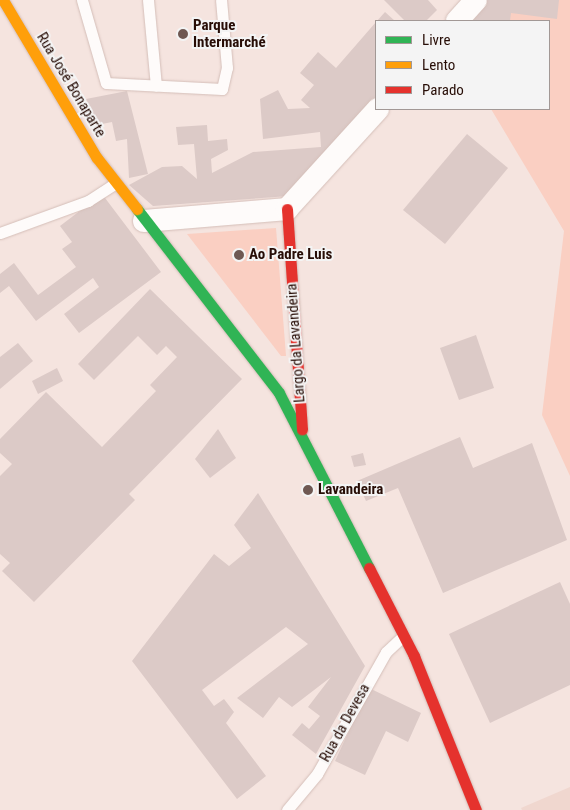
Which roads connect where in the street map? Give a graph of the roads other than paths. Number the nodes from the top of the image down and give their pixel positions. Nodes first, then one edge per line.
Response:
1 (3, 0) edge
2 (82, 0) edge
3 (148, 0) edge
4 (220, 0) edge
5 (476, 0) edge
6 (458, 20) edge
7 (156, 86) junction
8 (377, 110) edge
9 (116, 183) junction
10 (287, 209) junction
11 (144, 220) junction
12 (0, 233) edge
13 (303, 440) junction
14 (403, 636) junction
15 (287, 810) edge
16 (476, 810) edge

1 - 9 main road, Rua José Bonaparte
2 - 7 lane
3 - 7 lane
4 - 7 lane
5 - 6 street
8 - 10 street
9 - 11 main road, Largo da Lavandeira
9 - 12 lane
10 - 11 street
10 - 13 main road, Largo da Lavandeira
11 - 13 main road, Largo da Lavandeira
13 - 14 main road, Largo da Lavandeira
14 - 15 lane, Rua da Devesa
14 - 16 main road, Largo da Lavandeira

